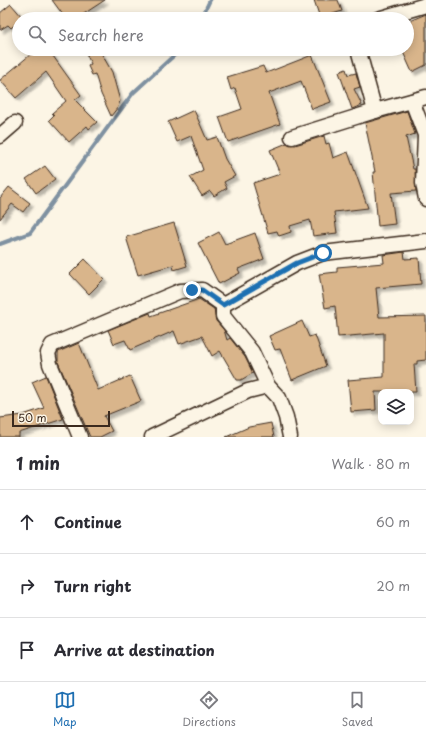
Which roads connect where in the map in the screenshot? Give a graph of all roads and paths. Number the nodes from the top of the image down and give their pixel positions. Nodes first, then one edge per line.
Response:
1 (426, 5) edge
2 (402, 12) edge
3 (360, 56) edge
4 (426, 97) edge
5 (412, 101) junction
6 (374, 111) junction
7 (15, 123) dead end
8 (0, 136) edge
9 (292, 137) dead end
10 (426, 199) edge
11 (426, 241) edge
12 (223, 305) junction
13 (268, 386) junction
14 (80, 437) edge
15 (152, 437) edge
16 (290, 437) edge

1 - 2 street
3 - 6 street
4 - 5 street
5 - 6 street
5 - 10 street
6 - 9 street
7 - 8 street
11 - 12 street
12 - 13 street
12 - 14 street
13 - 15 street
13 - 16 street

